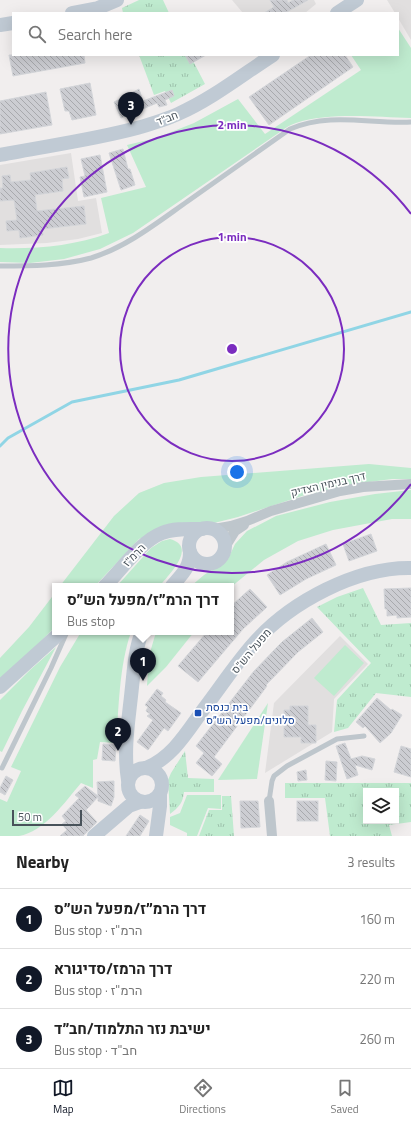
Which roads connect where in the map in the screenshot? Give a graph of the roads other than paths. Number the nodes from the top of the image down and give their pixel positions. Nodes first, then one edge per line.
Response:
1 (117, 0) edge
2 (357, 0) edge
3 (77, 12) edge
4 (339, 12) edge
5 (12, 23) edge
6 (0, 25) edge
7 (272, 56) edge
8 (411, 122) edge
9 (0, 154) edge
10 (0, 266) edge
11 (411, 484) edge
12 (252, 519) junction
13 (208, 529) junction
14 (168, 531) junction
15 (225, 547) junction
16 (190, 549) junction
17 (205, 564) junction
18 (411, 568) edge
19 (109, 583) edge
20 (175, 583) edge
21 (177, 583) edge
22 (58, 635) edge
23 (66, 635) edge
24 (141, 635) edge
25 (0, 687) edge
26 (364, 736) dead end
27 (126, 739) junction
28 (180, 741) junction
29 (2, 768) dead end
30 (143, 768) junction
31 (161, 777) junction
32 (128, 784) junction
33 (160, 794) junction
34 (270, 801) joint
35 (143, 802) junction
36 (157, 829) edge
37 (98, 833) edge
38 (272, 836) edge

1 - 3 street
2 - 4 street
5 - 6 street
7 - 9 street, חב"ד
8 - 10 lane
11 - 12 street, דרך בנימין הצדיק
12 - 13 street
12 - 15 street
13 - 14 street, הרמ"ז
13 - 15 street
13 - 16 street
14 - 16 street
14 - 19 street, הרמ"ז
15 - 17 street
16 - 17 street
16 - 20 street
17 - 21 street
18 - 28 street, מפעל הש"ס
22 - 25 street
23 - 29 lane
24 - 27 street
26 - 34 lane
27 - 30 street
27 - 32 street
28 - 30 street, מפעל הש"ס
28 - 31 street, מפעל הש"ס
30 - 31 street
30 - 32 street
31 - 33 street
32 - 35 street
32 - 37 street
33 - 35 street
33 - 36 street
34 - 38 street
35 - 36 street
35 - 37 street

